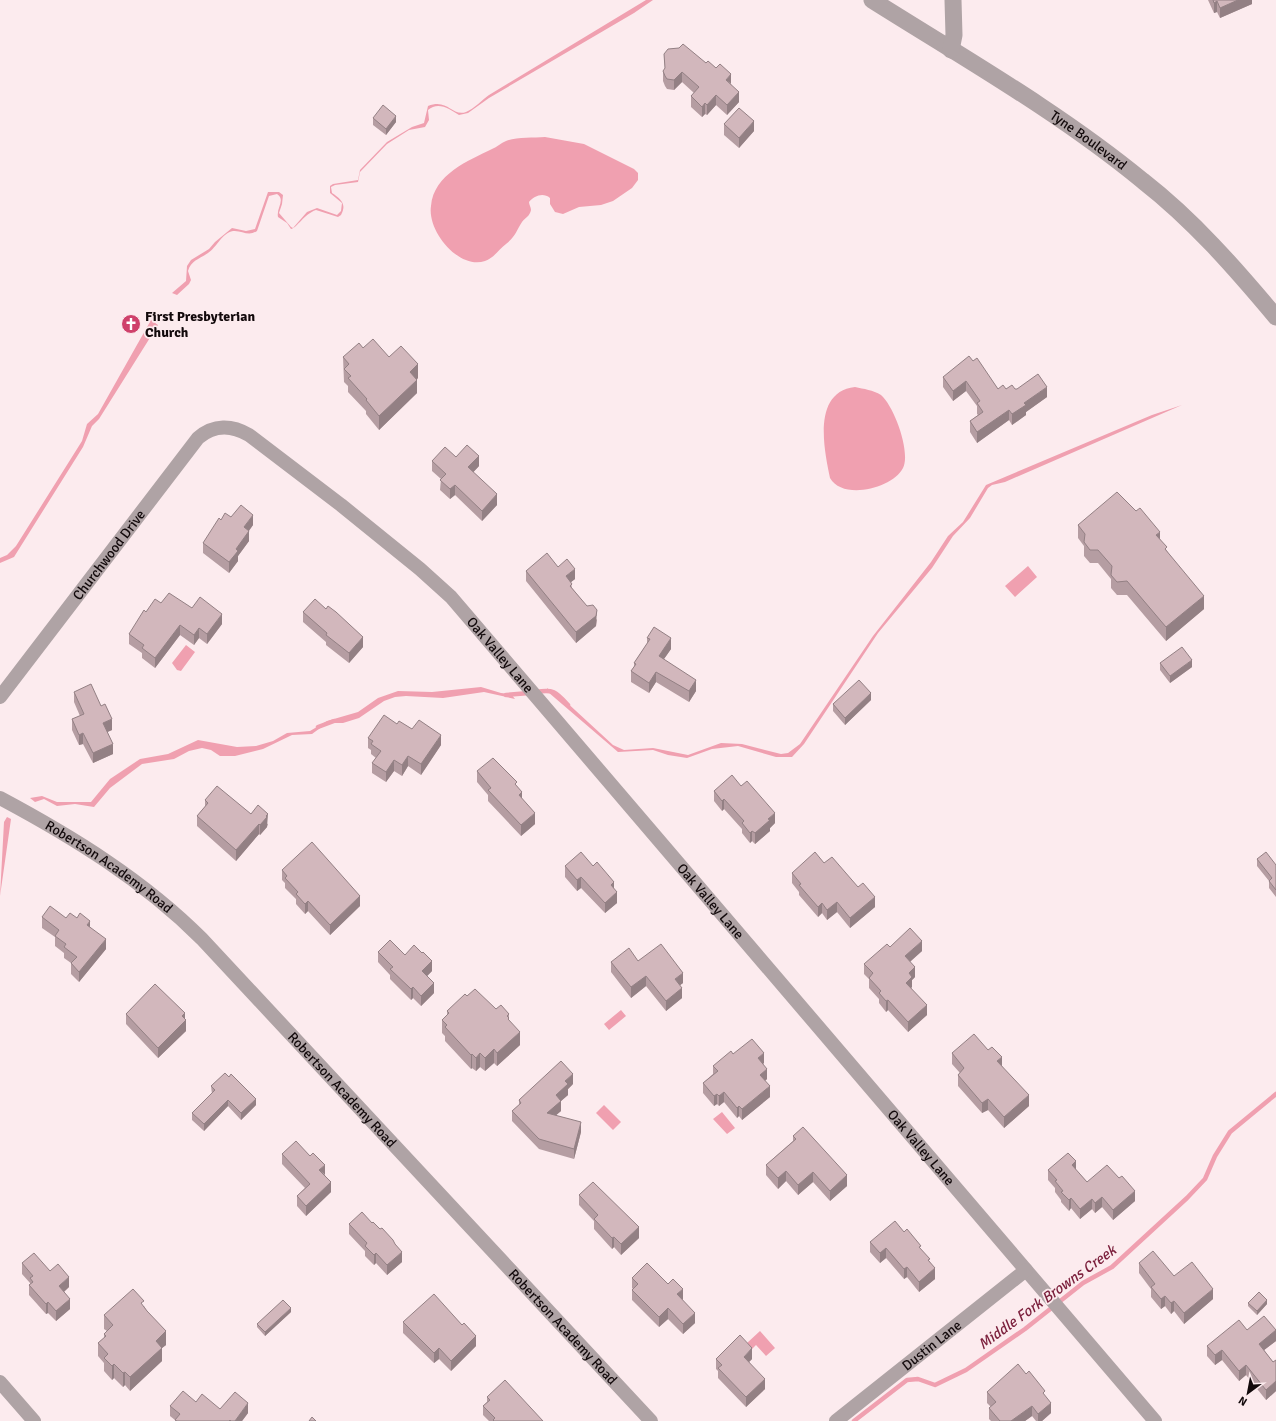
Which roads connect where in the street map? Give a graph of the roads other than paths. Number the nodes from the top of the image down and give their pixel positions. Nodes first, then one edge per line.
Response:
1 (872, 0) edge
2 (953, 0) edge
3 (952, 50) junction
4 (1276, 317) edge
5 (227, 426) joint
6 (0, 698) edge
7 (0, 798) edge
8 (1026, 1270) junction
9 (0, 1382) edge
10 (34, 1421) edge
11 (651, 1421) edge
12 (836, 1421) edge
13 (1154, 1421) edge

1 - 3 street, Tyne Boulevard
2 - 3 street
3 - 4 street, Tyne Boulevard
5 - 6 street, Churchwood Drive
5 - 8 street, Oak Valley Lane
7 - 11 street, Robertson Academy Road
8 - 12 street, Dustin Lane
8 - 13 street, Oak Valley Lane
9 - 10 street

